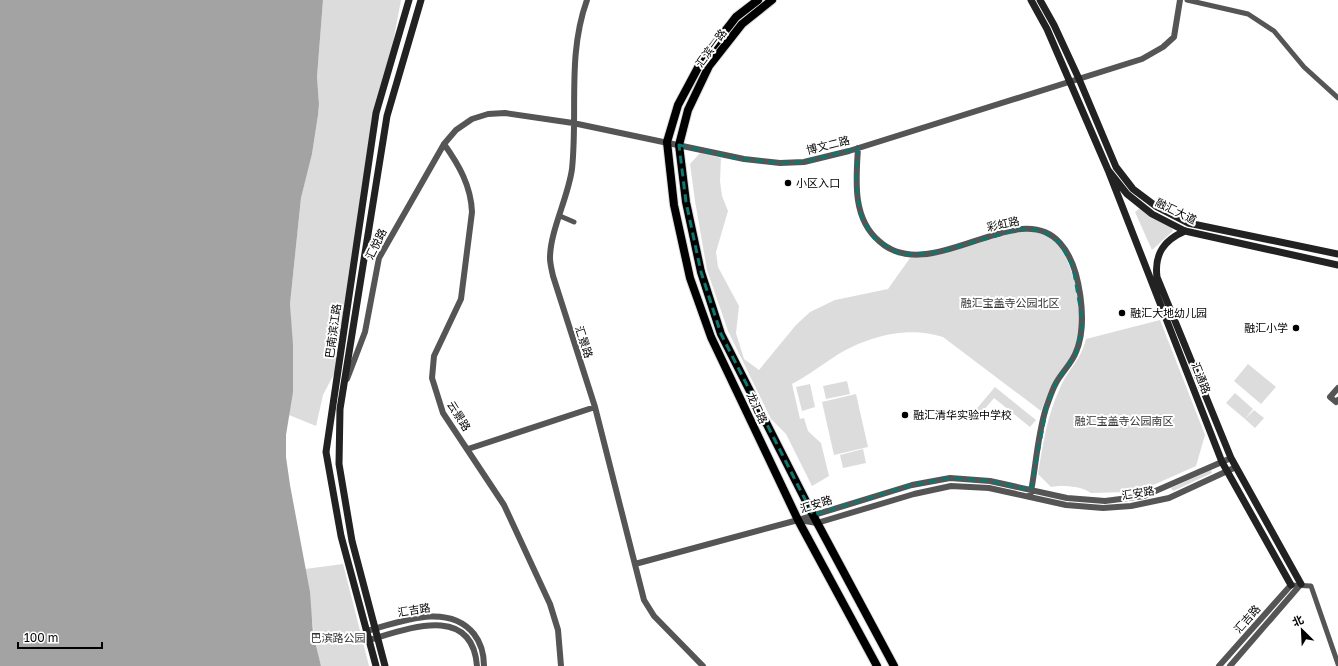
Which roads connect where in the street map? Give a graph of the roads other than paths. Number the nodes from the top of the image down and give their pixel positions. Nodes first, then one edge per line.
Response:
1 (409, 0) edge
2 (421, 0) edge
3 (587, 0) edge
4 (758, 0) edge
5 (772, 0) edge
6 (1031, 0) edge
7 (1040, 0) edge
8 (1180, 0) edge
9 (1187, 0) edge
10 (1079, 79) junction
11 (1071, 82) junction
12 (1338, 98) edge
13 (573, 124) junction
14 (667, 142) junction
15 (444, 144) junction
16 (679, 145) junction
17 (858, 148) junction
18 (1108, 170) junction
19 (560, 216) junction
20 (574, 222) dead end
21 (1185, 230) junction
22 (1338, 254) edge
23 (1338, 264) edge
24 (344, 385) junction
25 (1338, 388) edge
26 (1337, 401) edge
27 (595, 407) junction
28 (468, 449) junction
29 (1231, 458) junction
30 (1222, 462) junction
31 (1236, 467) junction
32 (1227, 472) junction
33 (1031, 494) junction
34 (813, 515) junction
35 (798, 520) junction
36 (817, 523) junction
37 (635, 564) junction
38 (1301, 584) junction
39 (1291, 585) junction
40 (375, 629) junction
41 (367, 631) junction
42 (377, 638) junction
43 (369, 640) junction
44 (1338, 664) edge
45 (376, 666) edge
46 (385, 666) edge
47 (477, 666) edge
48 (484, 666) edge
49 (561, 666) edge
50 (703, 666) edge
51 (877, 666) edge
52 (894, 666) edge
53 (1219, 666) edge
54 (1230, 666) edge

1 - 41 main road, 巴南滨江路
2 - 24 main road, 巴南滨江路
3 - 13 street, 汇景路
4 - 14 main road, 汇滨一路
5 - 16 main road, 汇滨一路
6 - 11 main road, 融汇大道
7 - 10 main road, 融汇大道
8 - 10 street, 博文二路
9 - 12 street
10 - 11 street, 博文二路
10 - 22 main road, 融汇大道
11 - 17 street, 博文二路
11 - 18 main road, 融汇大道
13 - 14 street, 博文二路
13 - 15 street, 博文二路
13 - 19 street, 汇景路
14 - 16 street, 博文二路
14 - 35 main road, 龙汇路
15 - 24 street, 汇悦路
15 - 28 street, 云景路
16 - 17 street, 博文二路
16 - 34 main road, 龙汇路
17 - 33 street, 彩虹路
18 - 21 main road, 融汇大道
18 - 30 main road, 汇通路
19 - 20 street
19 - 27 street, 汇景路
21 - 23 main road, 融汇大道
21 - 29 main road, 汇通路
24 - 40 main road, 巴南滨江路
25 - 26 street
27 - 28 street
27 - 37 street, 汇景路
28 - 49 street, 云景路
29 - 30 street, 汇安路
29 - 31 main road, 汇通路
30 - 32 main road, 汇通路
30 - 33 street, 汇安路
31 - 32 street, 汇安路
31 - 38 main road, 汇通路
32 - 33 street, 汇安路
32 - 39 main road, 汇通路
33 - 34 street, 汇安路
33 - 36 street, 汇安路
34 - 35 street, 汇安路
34 - 36 main road, 龙汇路
35 - 36 street, 汇安路
35 - 37 street
35 - 51 main road, 龙汇路
36 - 52 main road, 龙汇路
37 - 50 street, 汇景路
38 - 39 street
38 - 44 street
38 - 54 street, 汇吉路
39 - 53 street, 汇吉路
40 - 41 street, 汇吉路
40 - 42 main road, 巴南滨江路
40 - 48 street, 汇吉路
41 - 43 main road, 巴南滨江路
42 - 43 street, 汇吉路
42 - 46 main road, 巴南滨江路
42 - 47 street, 汇吉路
43 - 45 main road, 巴南滨江路

